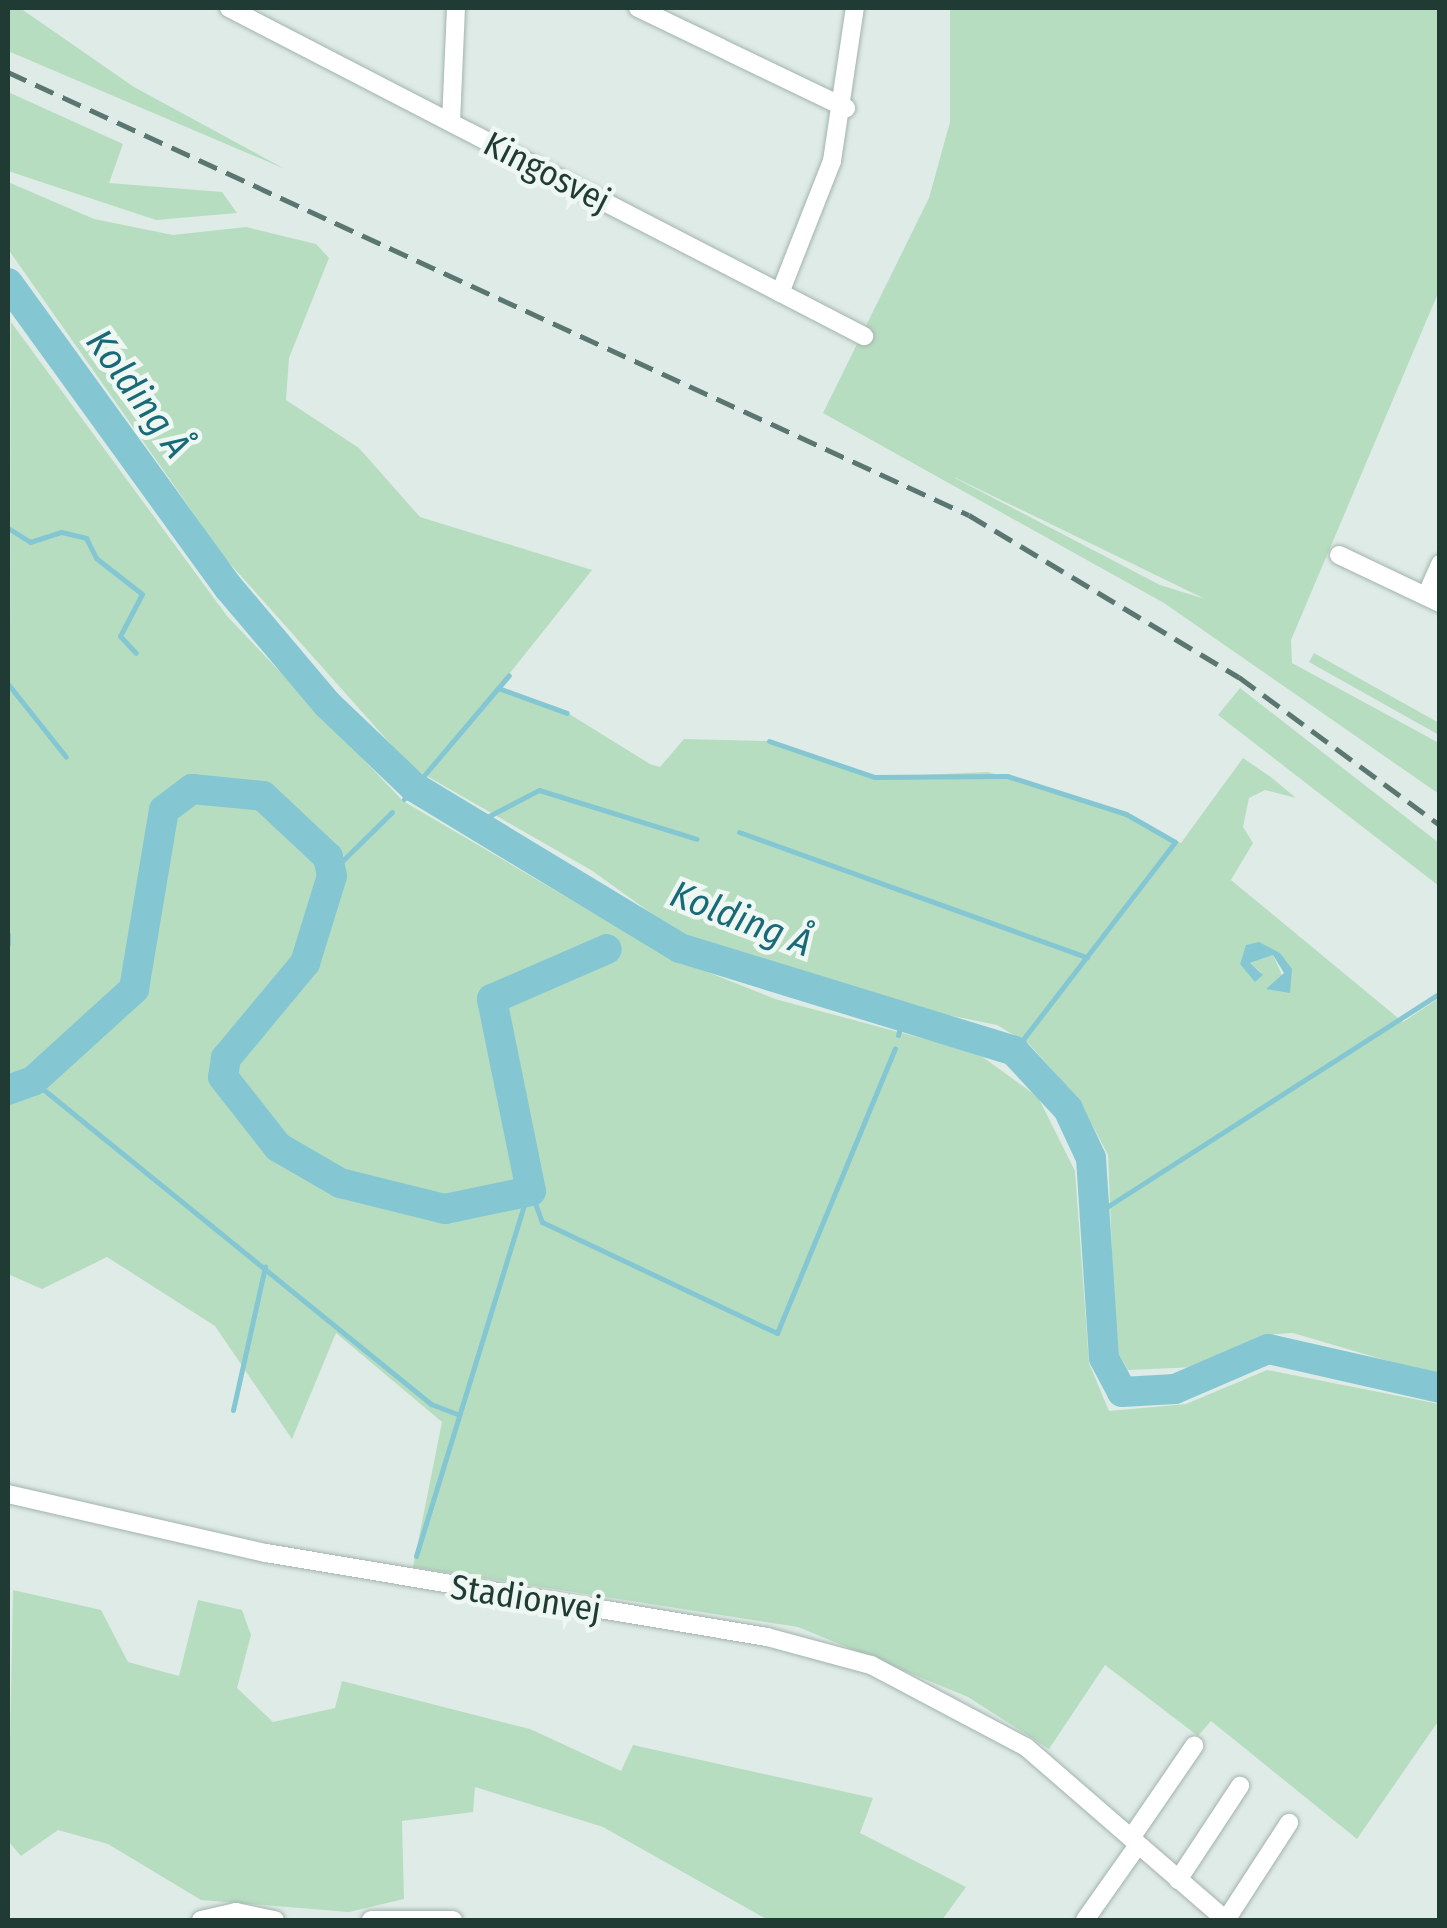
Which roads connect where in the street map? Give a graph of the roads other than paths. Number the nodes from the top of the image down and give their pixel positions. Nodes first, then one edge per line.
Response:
1 (229, 8) edge
2 (456, 8) edge
3 (638, 8) edge
4 (855, 8) edge
5 (846, 108) junction
6 (451, 122) junction
7 (780, 292) junction
8 (864, 336) dead end
9 (1340, 555) dead end
10 (1440, 564) edge
11 (1432, 600) edge
12 (8, 1494) edge
13 (1194, 1746) dead end
14 (1240, 1786) dead end
15 (1290, 1823) dead end
16 (1134, 1842) junction
17 (1178, 1880) junction
18 (201, 1920) edge
19 (275, 1920) edge
20 (370, 1920) edge
21 (453, 1920) edge
22 (1085, 1920) edge
23 (1226, 1920) edge

1 - 6 street, Kingosvej
2 - 6 street
3 - 5 street
4 - 5 street
5 - 7 street
6 - 7 street, Kingosvej
7 - 8 street, Kingosvej
9 - 11 street
10 - 11 street
12 - 16 street, Stadionvej
13 - 16 street
14 - 17 street
15 - 23 street
16 - 17 street, Stadionvej
16 - 22 street
17 - 23 street, Stadionvej
18 - 19 street
20 - 21 street

